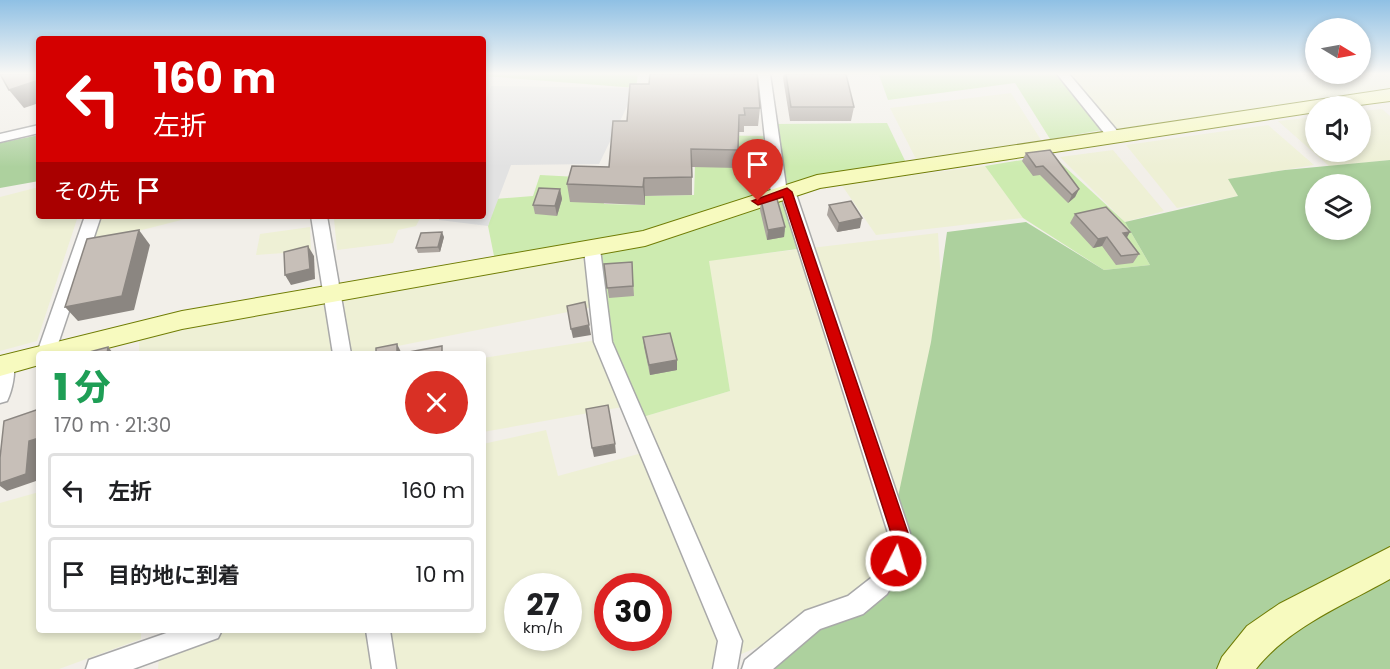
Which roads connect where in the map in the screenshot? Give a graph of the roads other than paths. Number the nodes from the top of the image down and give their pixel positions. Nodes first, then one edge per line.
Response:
1 (769, 105) edge
2 (1089, 105) edge
3 (1321, 105) edge
4 (36, 130) edge
5 (1114, 136) junction
6 (0, 138) edge
7 (783, 193) junction
8 (92, 219) edge
9 (321, 219) edge
10 (592, 249) junction
11 (334, 294) junction
12 (46, 351) edge
13 (57, 351) edge
14 (342, 351) edge
15 (36, 356) edge
16 (3, 366) edge
17 (0, 395) edge
18 (1390, 562) edge
19 (201, 633) edge
20 (378, 633) edge
21 (99, 669) edge
22 (384, 669) edge
23 (725, 669) edge
24 (754, 669) edge
25 (1234, 669) edge

1 - 7 street
2 - 5 street
3 - 5 street
4 - 6 street
5 - 7 street
7 - 10 street
7 - 24 street
8 - 12 street
9 - 11 street
10 - 11 street
10 - 23 street
11 - 13 street
11 - 14 street
15 - 16 street
16 - 17 street
18 - 25 street
19 - 21 street
20 - 22 street

